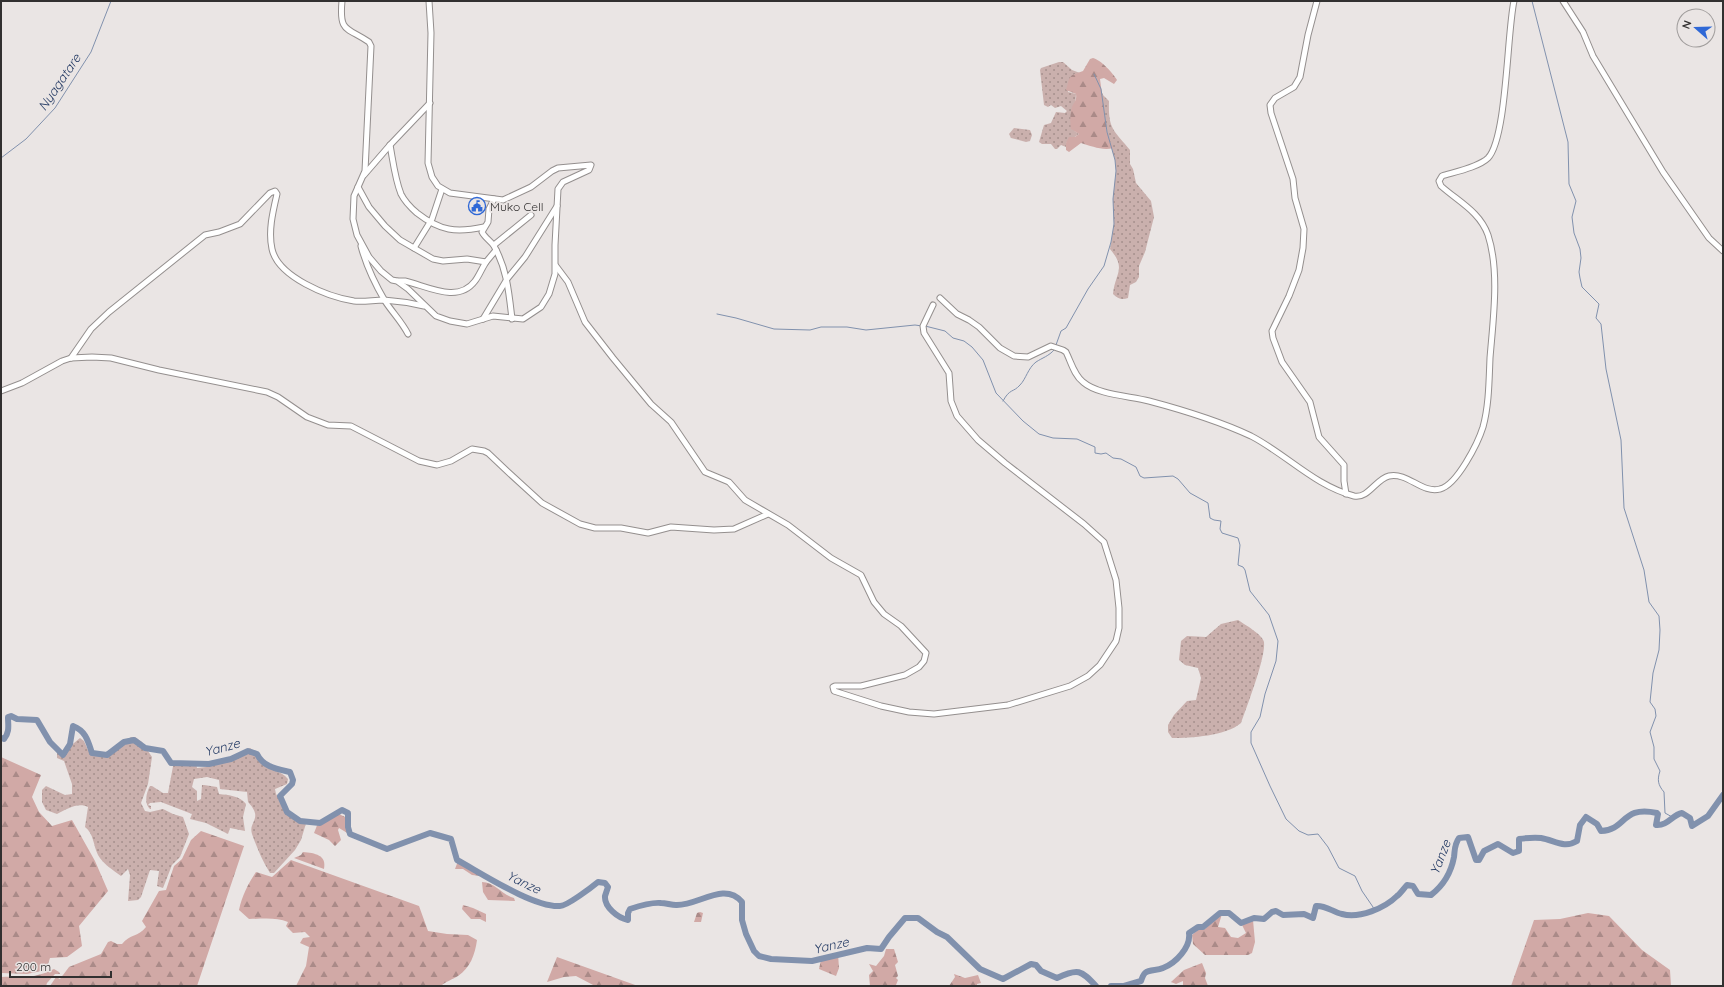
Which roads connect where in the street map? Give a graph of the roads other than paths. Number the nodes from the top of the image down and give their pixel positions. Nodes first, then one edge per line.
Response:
1 (342, 1) edge
2 (429, 1) edge
3 (1317, 1) edge
4 (1514, 1) edge
5 (1563, 1) edge
6 (430, 103) junction
7 (390, 145) junction
8 (364, 176) junction
9 (358, 187) junction
10 (442, 189) junction
11 (494, 200) junction
12 (558, 206) junction
13 (531, 215) dead end
14 (430, 223) junction
15 (484, 227) junction
16 (359, 240) junction
17 (495, 247) junction
18 (414, 248) junction
19 (1723, 250) edge
20 (486, 262) junction
21 (556, 266) junction
22 (507, 279) junction
23 (397, 281) junction
24 (940, 298) dead end
25 (385, 300) junction
26 (933, 305) dead end
27 (425, 306) junction
28 (483, 319) junction
29 (512, 319) junction
30 (408, 334) dead end
31 (71, 358) junction
32 (1, 391) edge
33 (1346, 494) junction
34 (768, 514) junction

1 - 8 street
2 - 6 street
3 - 33 street
4 - 33 street
5 - 19 street
6 - 7 street
6 - 10 street
7 - 8 street
7 - 14 street
8 - 9 street
9 - 16 street
9 - 18 street
10 - 11 street
10 - 14 street
11 - 12 street
11 - 15 street
12 - 21 street
12 - 22 street
13 - 17 street
14 - 15 street
14 - 18 street
15 - 17 street
16 - 23 street
16 - 25 street
17 - 20 street
17 - 22 street
18 - 20 street
20 - 23 street
21 - 29 street
21 - 34 street
22 - 28 street
22 - 29 street
23 - 27 street
24 - 33 street
25 - 27 street
25 - 30 street
25 - 31 street
26 - 34 street
27 - 28 street
28 - 29 street
31 - 32 street
31 - 34 street

